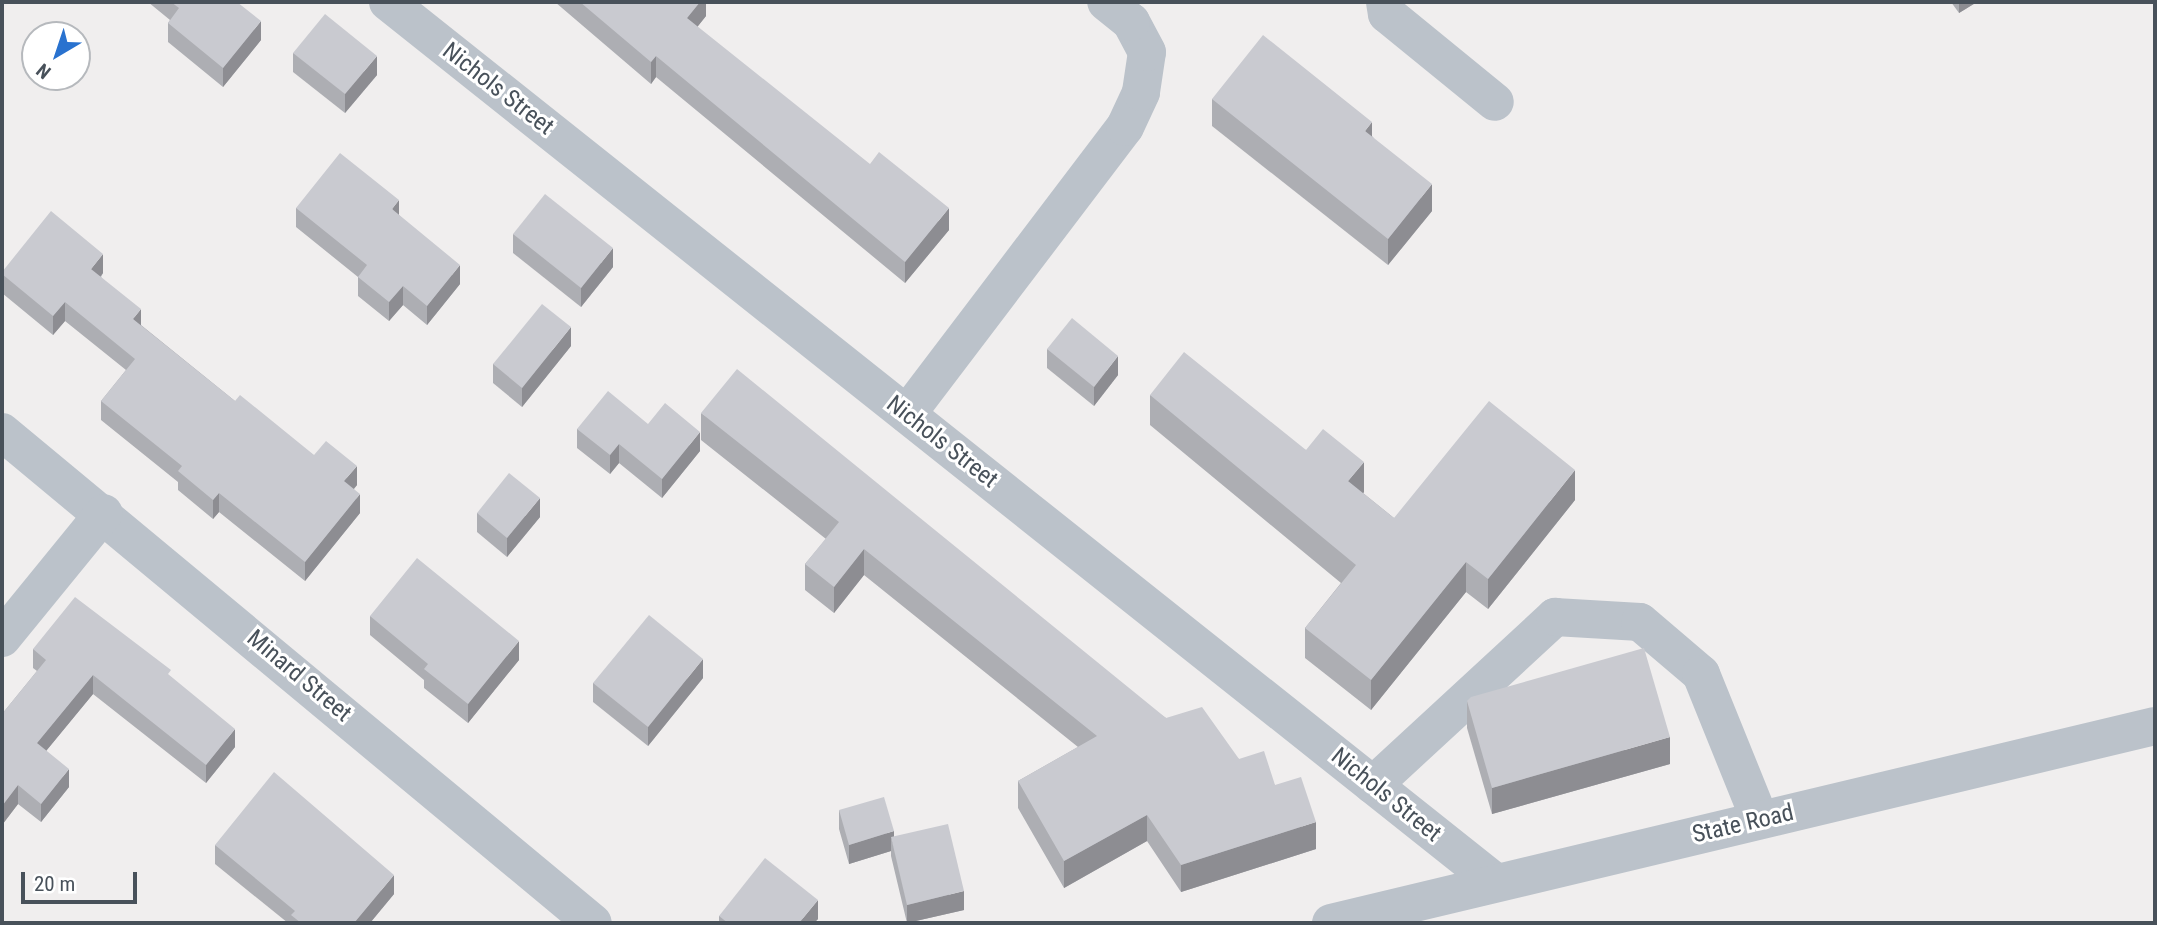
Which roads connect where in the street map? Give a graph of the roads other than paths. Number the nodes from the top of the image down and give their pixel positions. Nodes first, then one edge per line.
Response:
1 (388, 2) edge
2 (1106, 2) edge
3 (1385, 2) edge
4 (1495, 102) dead end
5 (906, 414) junction
6 (2, 432) edge
7 (104, 513) junction
8 (2, 638) edge
9 (2155, 726) edge
10 (1373, 785) junction
11 (1760, 820) junction
12 (1495, 882) junction
13 (593, 923) edge
14 (1331, 923) edge

1 - 5 street, Nichols Street
2 - 5 street
3 - 4 street
5 - 10 street, Nichols Street
6 - 7 street, Minard Street
7 - 8 street
7 - 13 street, Minard Street
9 - 11 street, State Road
10 - 11 street
10 - 12 street, Nichols Street
11 - 12 street, State Road
12 - 14 street, State Road

